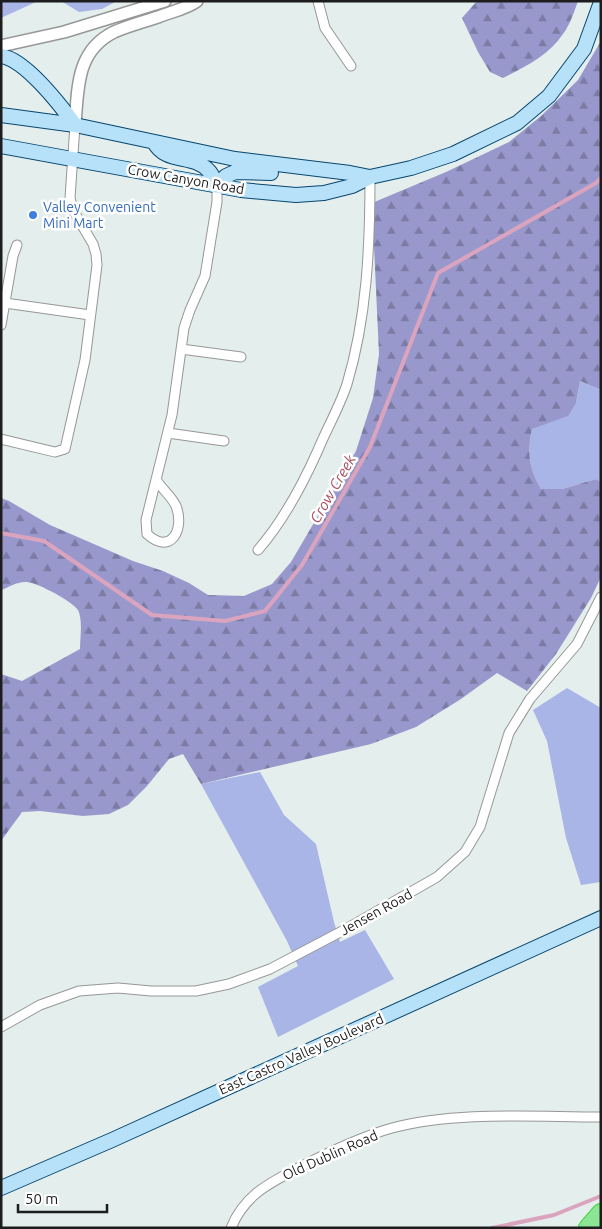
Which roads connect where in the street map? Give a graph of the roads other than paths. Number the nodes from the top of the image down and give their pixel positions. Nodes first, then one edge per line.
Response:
1 (165, 1) edge
2 (197, 1) edge
3 (318, 1) edge
4 (601, 2) edge
5 (1, 46) edge
6 (1, 56) edge
7 (351, 66) dead end
8 (1, 114) edge
9 (75, 125) junction
10 (154, 142) junction
11 (1, 146) edge
12 (73, 158) junction
13 (321, 170) junction
14 (370, 177) junction
15 (217, 185) junction
16 (17, 245) dead end
17 (5, 303) junction
18 (90, 315) junction
19 (1, 325) edge
20 (180, 349) junction
21 (241, 357) dead end
22 (168, 433) junction
23 (1, 439) edge
24 (224, 441) dead end
25 (157, 481) junction
26 (258, 550) dead end
27 (601, 597) edge
28 (601, 918) edge
29 (1, 1027) edge
30 (601, 1117) edge
31 (1, 1188) edge
32 (601, 1213) edge
33 (231, 1228) edge
34 (588, 1228) edge

1 - 5 street
2 - 9 street
3 - 7 street
4 - 14 main road, Crow Canyon Road
6 - 9 main road
8 - 9 main road, Crow Canyon Road
9 - 10 main road, Crow Canyon Road
9 - 12 street
10 - 13 main road, Crow Canyon Road
10 - 15 main road
11 - 12 main road, Crow Canyon Road
12 - 15 main road, Crow Canyon Road
12 - 18 street
13 - 14 main road, Crow Canyon Road
13 - 15 main road
14 - 15 main road, Crow Canyon Road
14 - 26 street
15 - 20 street
16 - 17 street
17 - 18 street
17 - 19 street
18 - 23 street
20 - 21 street
20 - 22 street
22 - 24 street
22 - 25 street
25 - 25 street
27 - 29 street, Jensen Road
28 - 31 main road, East Castro Valley Boulevard
30 - 33 street, Old Dublin Road
32 - 34 highway

